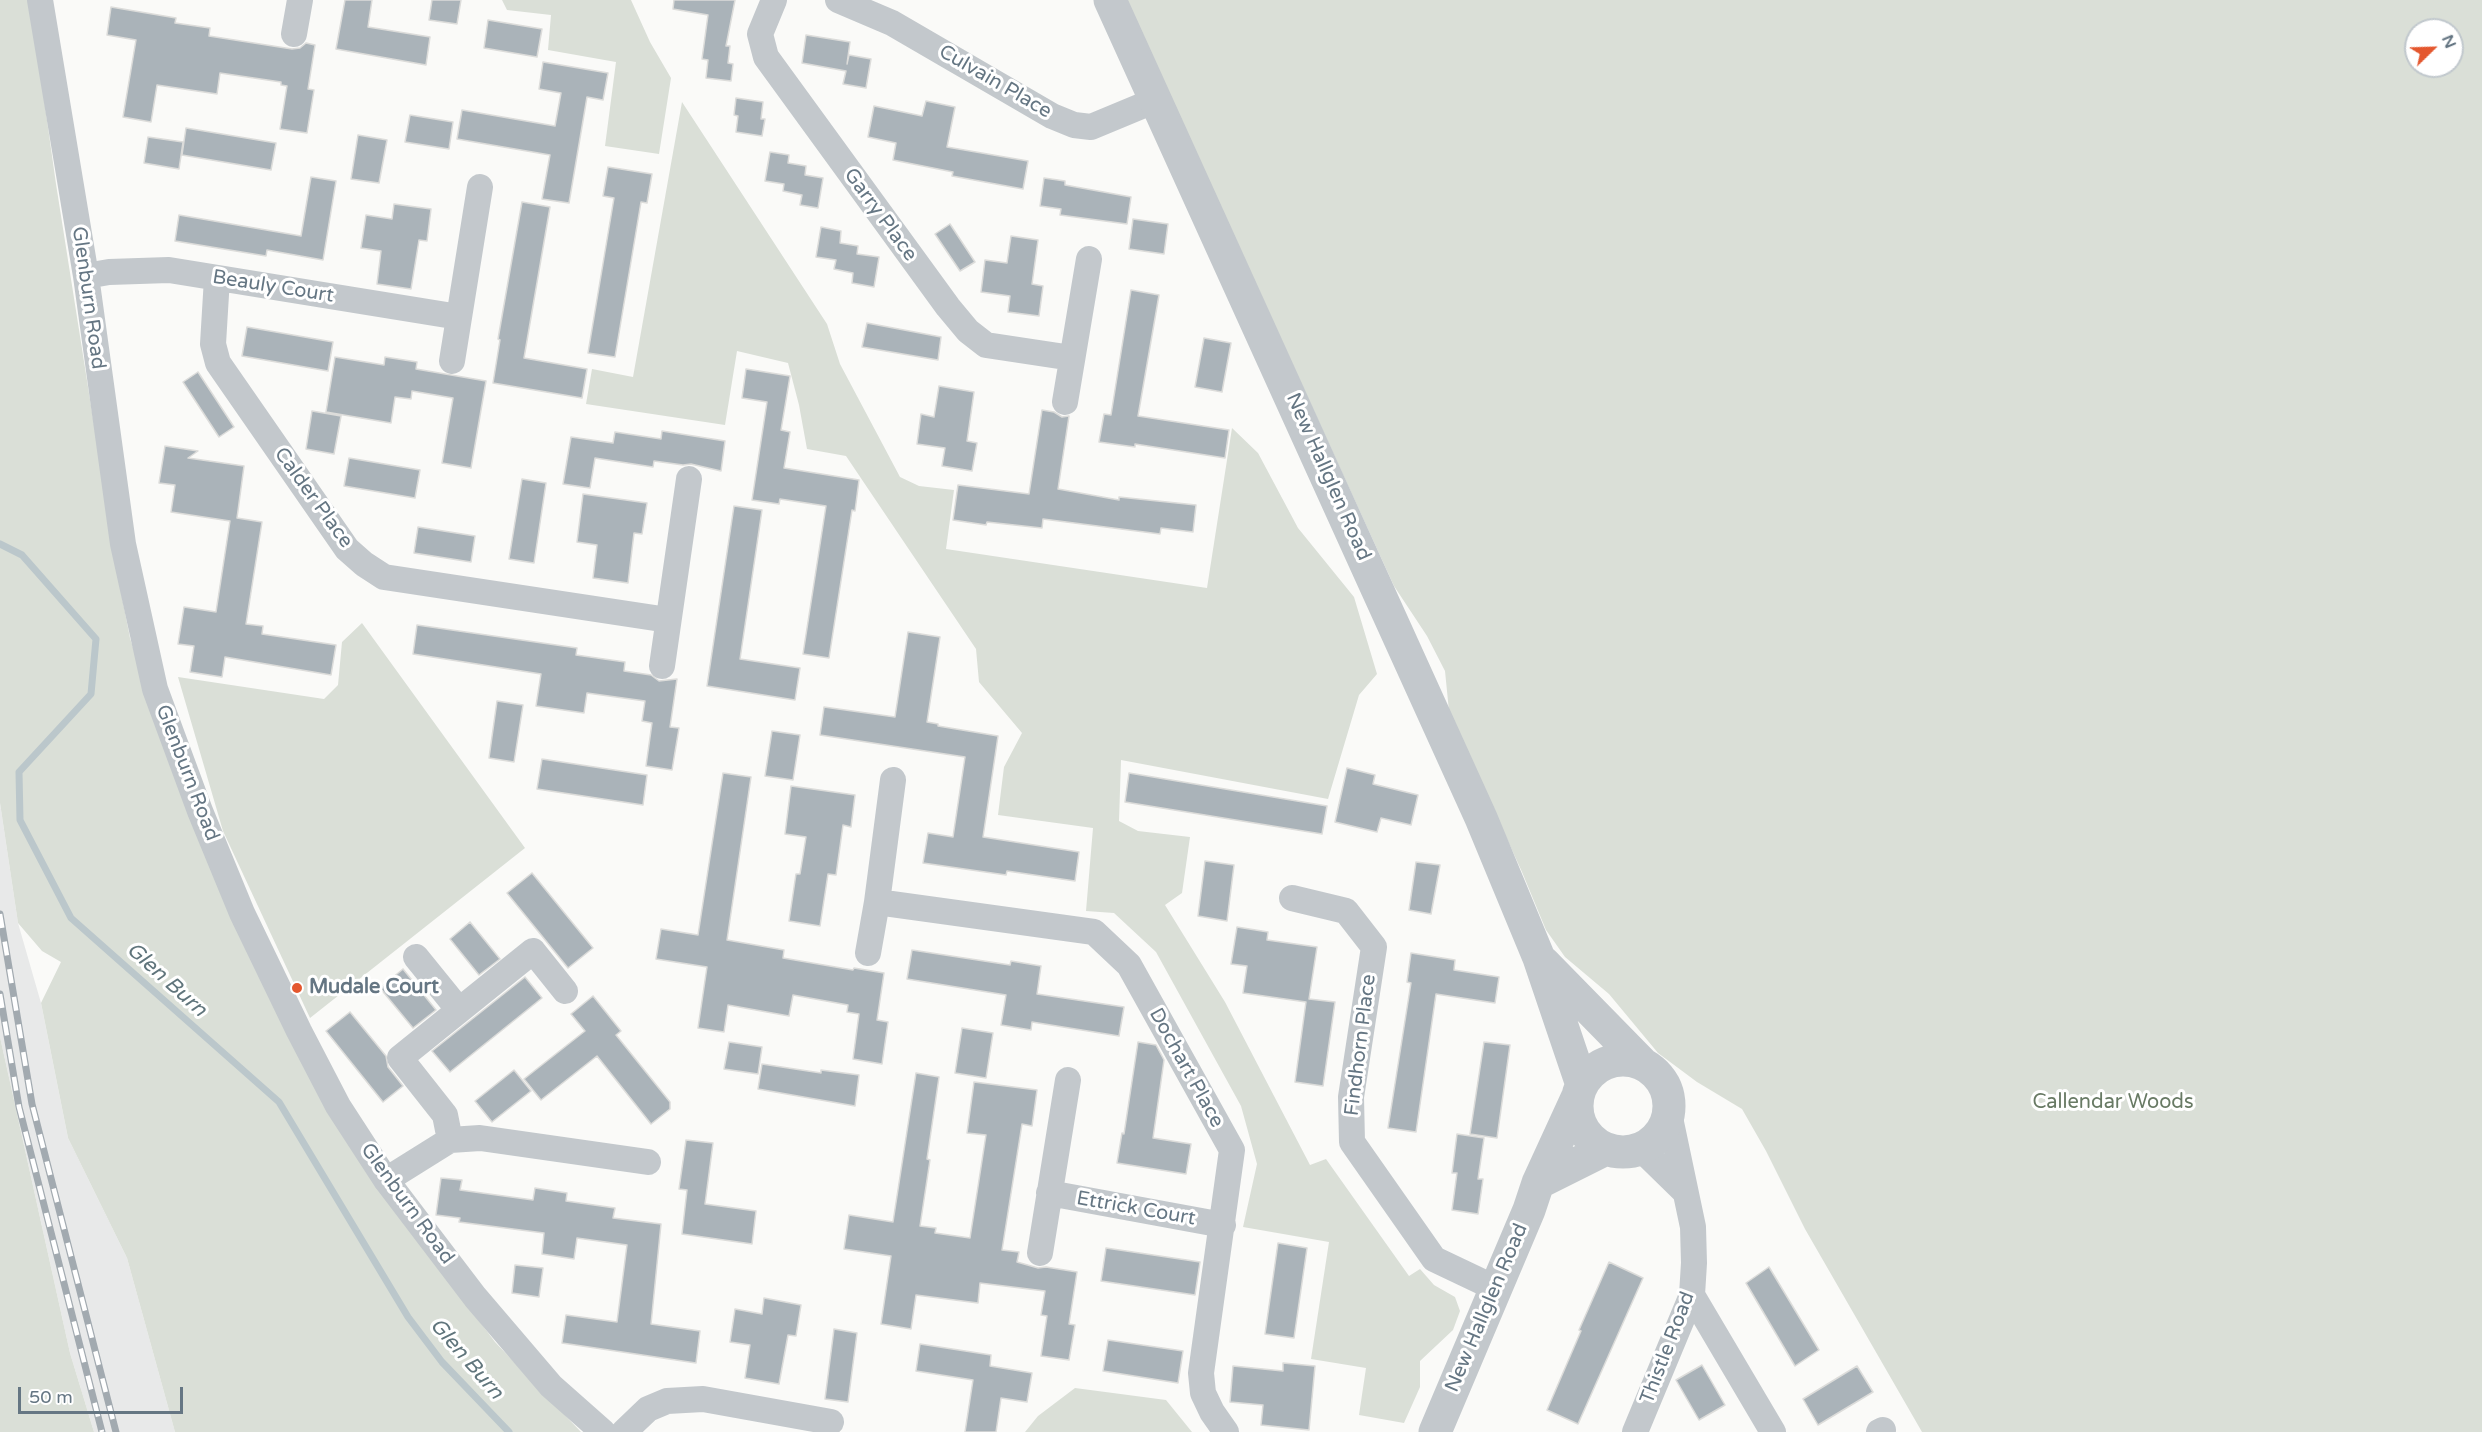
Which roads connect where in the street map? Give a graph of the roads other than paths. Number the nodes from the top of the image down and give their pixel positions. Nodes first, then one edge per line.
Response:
1 (40, 0) edge
2 (300, 0) edge
3 (774, 0) edge
4 (838, 0) edge
5 (1110, 0) edge
6 (294, 34) dead end
7 (1156, 100) junction
8 (480, 187) dead end
9 (1089, 259) dead end
10 (86, 276) junction
11 (218, 278) junction
12 (459, 317) junction
13 (1072, 358) junction
14 (452, 361) dead end
15 (1065, 402) dead end
16 (689, 479) dead end
17 (668, 620) junction
18 (662, 666) dead end
19 (893, 780) dead end
20 (1292, 898) dead end
21 (877, 902) junction
22 (868, 953) dead end
23 (416, 957) dead end
24 (1539, 958) junction
25 (565, 991) dead end
26 (459, 1010) junction
27 (1644, 1065) junction
28 (1068, 1080) dead end
29 (1580, 1092) junction
30 (1669, 1113) junction
31 (450, 1140) junction
32 (1606, 1149) junction
33 (1641, 1149) junction
34 (648, 1162) dead end
35 (386, 1180) junction
36 (1538, 1183) junction
37 (1685, 1192) junction
38 (1049, 1193) junction
39 (1223, 1225) junction
40 (1040, 1253) dead end
41 (1495, 1288) junction
42 (1692, 1295) junction
43 (831, 1422) dead end
44 (603, 1432) edge
45 (624, 1432) edge
46 (1226, 1432) edge
47 (1435, 1432) edge
48 (1635, 1432) edge
49 (1773, 1432) edge

1 - 10 street, Glenburn Road
2 - 6 street
3 - 13 street, Garry Place
4 - 7 street, Culvain Place
5 - 7 street, New Hallglen Road
7 - 24 street, New Hallglen Road
8 - 12 street
9 - 13 street
10 - 11 street, Beauly Court
10 - 35 street, Glenburn Road
11 - 12 street, Beauly Court
11 - 17 street, Calder Place
12 - 14 street
13 - 15 street
16 - 17 street
17 - 18 street
19 - 21 street
20 - 41 street, Findhorn Place
21 - 22 street
21 - 39 street, Dochart Place
23 - 26 street
24 - 27 street, New Hallglen Road
24 - 29 street, New Hallglen Road
25 - 26 street
26 - 31 street
27 - 29 street
27 - 30 street
28 - 38 street, Ettrick Court
29 - 32 street
29 - 36 street, New Hallglen Road
30 - 33 street
30 - 37 street, Thistle Road
31 - 34 street
31 - 35 street
32 - 33 street
32 - 36 street
33 - 37 street
35 - 44 street, Glenburn Road
36 - 41 street, New Hallglen Road
37 - 42 street, Thistle Road
38 - 39 street, Ettrick Court
38 - 40 street, Ettrick Court
39 - 46 street, Dochart Place
41 - 47 street, New Hallglen Road
42 - 48 street, Thistle Road
42 - 49 street
43 - 45 street

